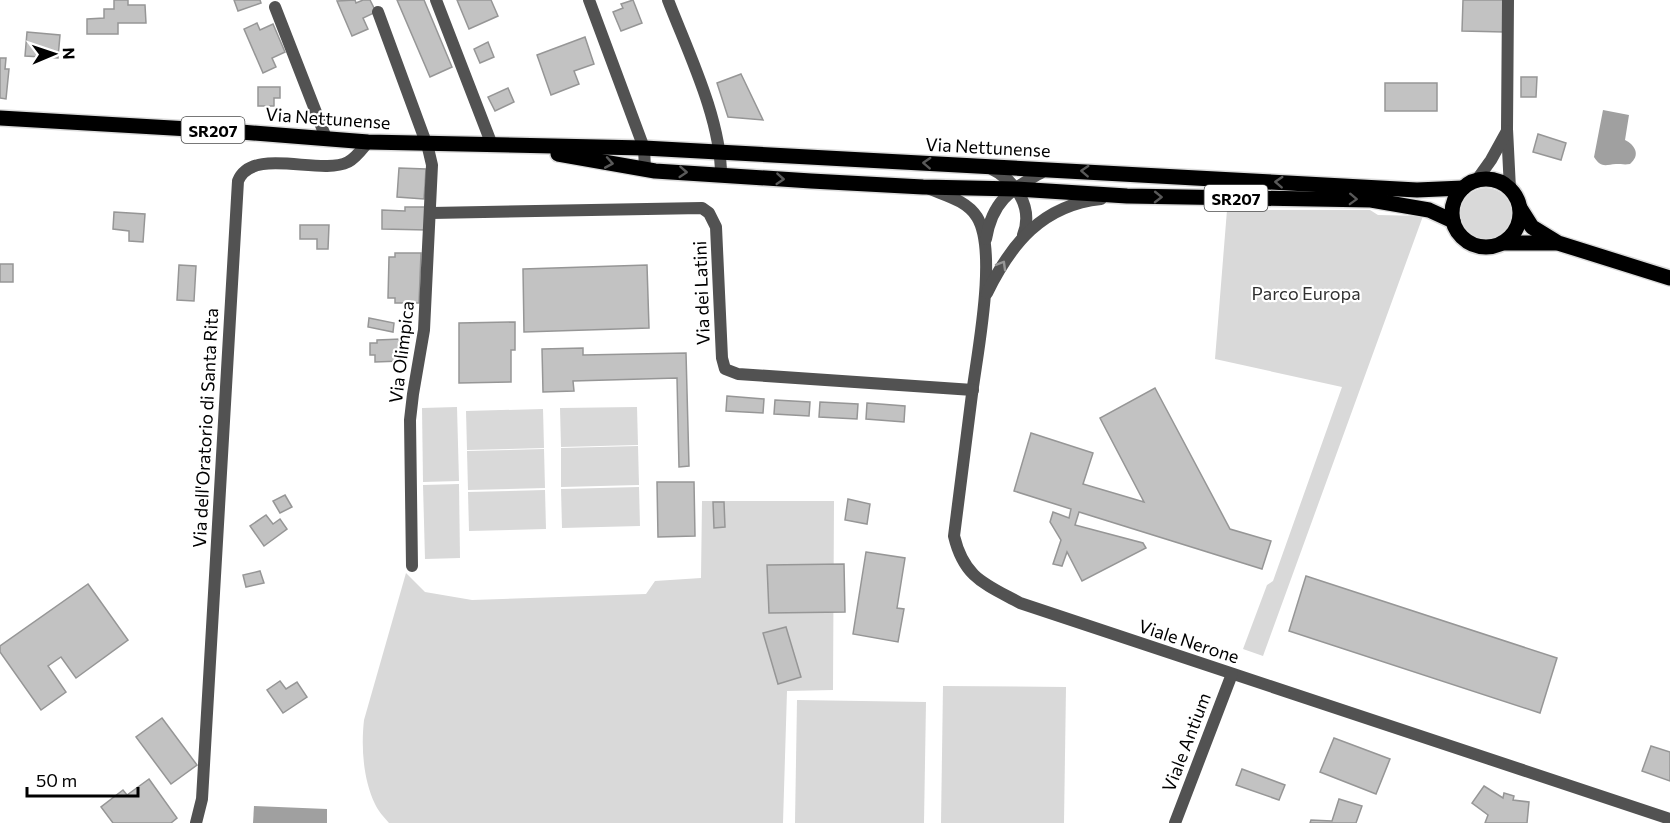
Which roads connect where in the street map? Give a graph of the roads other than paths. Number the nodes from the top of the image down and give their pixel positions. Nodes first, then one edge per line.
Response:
1 (436, 0) edge
2 (589, 0) edge
3 (668, 0) edge
4 (1508, 0) edge
5 (275, 7) dead end
6 (378, 12) dead end
7 (0, 118) edge
8 (1507, 129) junction
9 (326, 138) junction
10 (368, 142) junction
11 (427, 143) junction
12 (492, 145) junction
13 (510, 146) junction
14 (644, 148) junction
15 (720, 152) junction
16 (985, 166) junction
17 (645, 169) junction
18 (1047, 169) junction
19 (721, 175) junction
20 (1470, 184) junction
21 (923, 187) junction
22 (1016, 189) junction
23 (1510, 189) junction
24 (1127, 196) junction
25 (1520, 208) junction
26 (430, 213) junction
27 (1453, 221) junction
28 (1023, 235) junction
29 (1504, 243) junction
30 (1558, 243) junction
31 (985, 249) junction
32 (1670, 278) edge
33 (985, 297) junction
34 (973, 390) junction
35 (412, 566) dead end
36 (1232, 674) junction
37 (1670, 819) edge
38 (196, 823) edge
39 (1175, 823) edge

1 - 12 street
2 - 14 street
3 - 15 street
4 - 8 street
5 - 9 street
6 - 11 street, Via Olimpica
7 - 9 main road, Via Nettunense / SR207
8 - 20 street
8 - 23 street
9 - 10 main road, Via Nettunense / SR207
10 - 11 main road, Via Nettunense / SR207
10 - 38 street, Via dell'Oratorio di Santa Rita
11 - 12 main road, Via Nettunense / SR207
11 - 26 street, Via Olimpica
12 - 13 main road, Via Nettunense / SR207
13 - 14 main road, Via Nettunense / SR207
13 -> 17 main road, Via Nettunense / SR207
14 - 15 main road, Via Nettunense / SR207
14 - 17 street
16 -> 15 main road, Via Nettunense / SR207
15 - 19 street
16 - 18 main road, Via Nettunense / SR207
16 - 22 street
17 -> 19 main road, Via Nettunense / SR207
20 -> 18 main road, Via Nettunense / SR207
18 - 22 street, Viale Nerone
19 -> 21 main road, Via Nettunense / SR207
20 - 23 main road, Via Nettunense / SR207
20 - 27 main road
21 - 22 main road, Via Nettunense / SR207
21 - 31 street, Viale Nerone
22 - 24 main road, Via Nettunense / SR207
22 - 28 street
22 - 31 street, Viale Nerone
23 - 25 main road, Via Nettunense / SR207
24 -> 27 main road, Via Nettunense / SR207
24 - 28 street, Viale Nerone
25 - 29 main road
25 - 30 main road, Via Nettunense / SR207
26 - 34 street, Via dei Latini
26 - 35 street, Via Olimpica
27 - 29 main road, Via Nettunense / SR207
33 -> 28 street, Viale Nerone
29 - 30 main road, Via Nettunense / SR207
30 - 32 main road, Via Nettunense / SR207
31 - 33 street, Viale Nerone
33 - 34 street, Viale Nerone
34 - 36 street, Viale Nerone
36 - 37 street, Viale Nerone
36 - 39 street, Viale Antium

